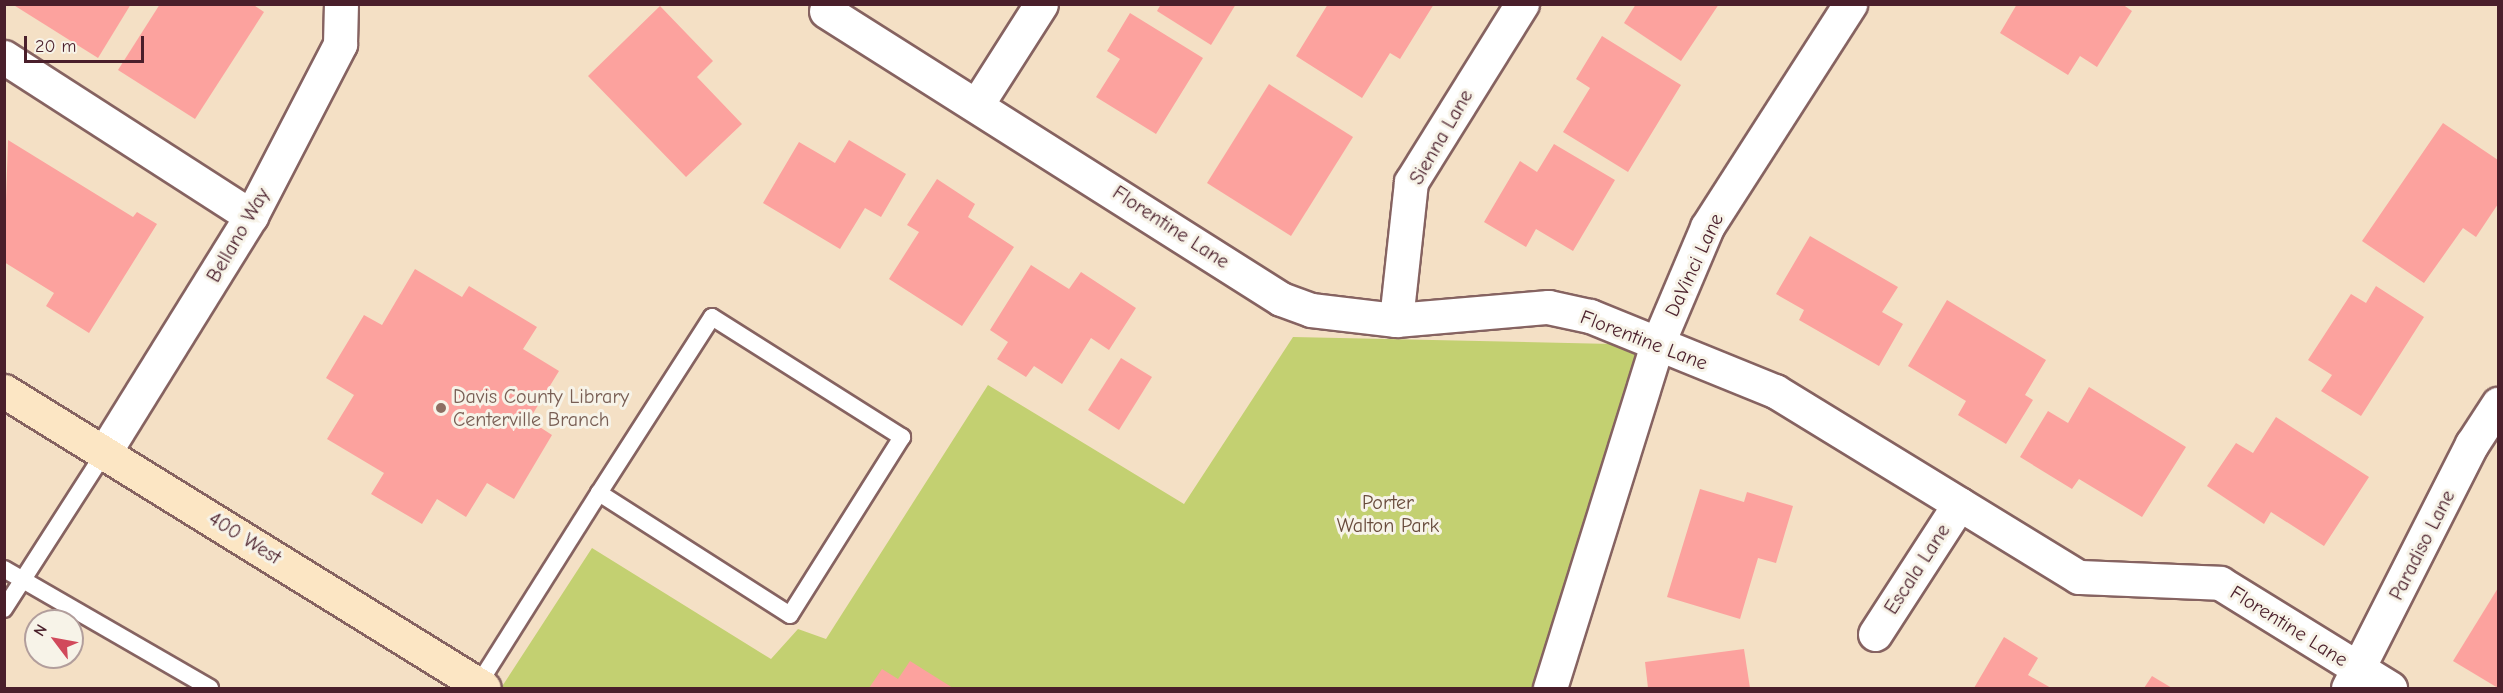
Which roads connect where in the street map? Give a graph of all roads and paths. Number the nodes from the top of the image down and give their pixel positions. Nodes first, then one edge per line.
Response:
1 (340, 4) edge
2 (1041, 4) edge
3 (1522, 4) edge
4 (1850, 4) edge
5 (826, 11) dead end
6 (4, 57) edge
7 (978, 103) junction
8 (251, 216) junction
9 (1396, 320) junction
10 (1657, 345) junction
11 (4, 391) edge
12 (2499, 404) edge
13 (104, 453) junction
14 (599, 493) junction
15 (1959, 504) junction
16 (4, 569) edge
17 (24, 579) junction
18 (4, 609) edge
19 (1875, 634) dead end
20 (2354, 679) edge
21 (481, 687) edge
22 (210, 688) edge
23 (1550, 688) edge
24 (2390, 688) edge

1 - 8 street, Bellano Way
2 - 7 street
3 - 9 street, Sienna Lane
4 - 10 street, DaVinci Lane
5 - 7 street, Florentine Lane
6 - 8 street
7 - 9 street, Florentine Lane
8 - 13 street, Bellano Way
9 - 10 street, Florentine Lane
10 - 15 street, Florentine Lane
10 - 23 street, DaVinci Lane
11 - 13 main road, 400 West
12 - 20 street, Paradiso Lane
13 - 17 lane
13 - 21 main road, 400 West
14 - 14 lane
14 - 21 lane
15 - 19 street, Escala Lane
15 - 20 street, Florentine Lane
16 - 17 lane
17 - 18 lane
17 - 22 lane
20 - 24 street, Florentine Lane

